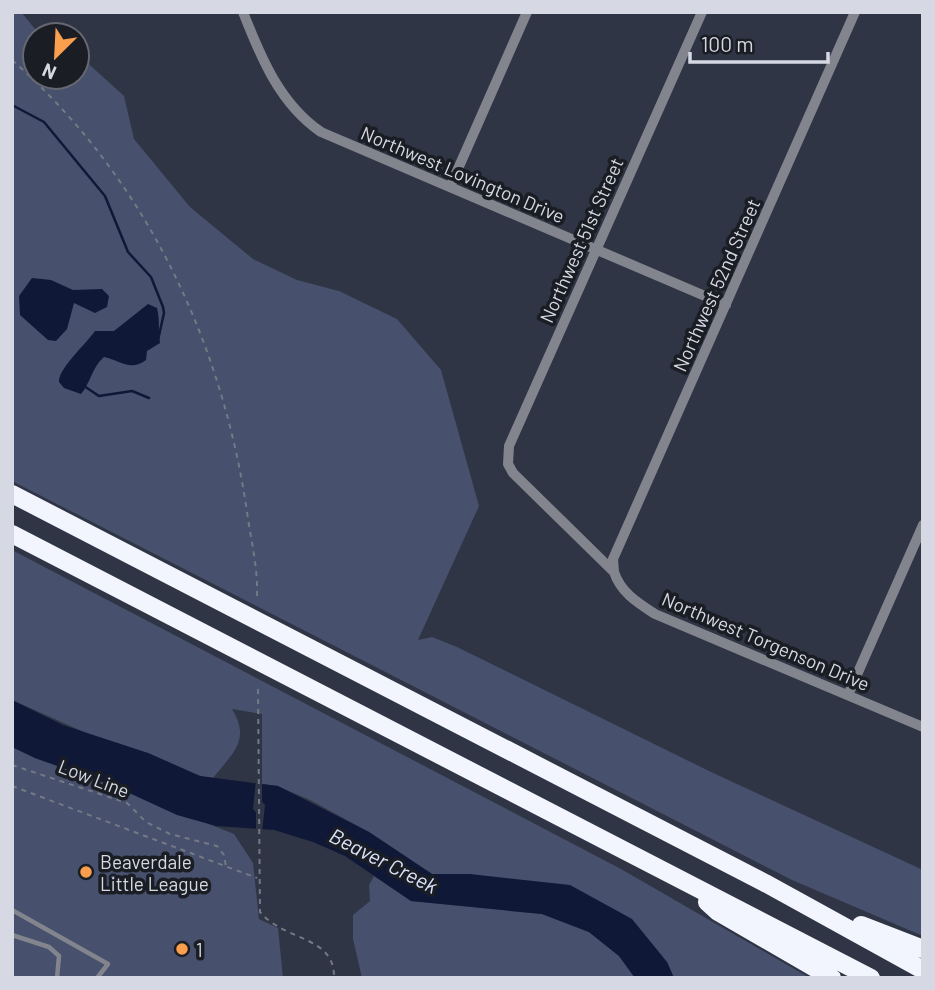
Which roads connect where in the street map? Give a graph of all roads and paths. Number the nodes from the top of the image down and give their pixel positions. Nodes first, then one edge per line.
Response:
1 (243, 12) edge
2 (527, 12) edge
3 (702, 12) edge
4 (855, 12) edge
5 (12, 60) edge
6 (450, 187) junction
7 (595, 251) junction
8 (726, 305) junction
9 (519, 481) joint
10 (12, 494) edge
11 (923, 525) edge
12 (12, 534) edge
13 (614, 572) junction
14 (257, 596) dead end
15 (258, 689) dead end
16 (848, 695) junction
17 (923, 727) edge
18 (12, 765) edge
19 (12, 786) edge
20 (226, 868) junction
21 (258, 879) junction
22 (681, 879) junction
23 (765, 883) junction
24 (12, 910) edge
25 (12, 935) edge
26 (923, 949) edge
27 (923, 970) edge
28 (57, 978) edge
29 (97, 978) edge
30 (334, 978) edge
31 (832, 978) edge
32 (871, 978) edge

1 - 6 street, Northwest Lovington Drive
2 - 6 street
3 - 7 street, Northwest 51st Street
4 - 8 street, Northwest 52nd Street
5 - 14 path
6 - 7 street, Northwest Lovington Drive
7 - 8 street, Northwest Lovington Drive
7 - 9 street, Northwest 51st Street
8 - 13 street, Northwest 52nd Street
9 - 13 street, Northwest Torgenson Drive
10 - 23 highway
11 - 16 street
12 - 22 highway
13 - 16 street, Northwest Torgenson Drive
15 - 21 path
16 - 17 street, Northwest Torgenson Drive
18 - 20 path, Low Line
19 - 20 path
20 - 21 path
21 - 30 path
22 - 31 highway
22 - 32 highway
23 - 26 highway
23 - 27 highway
24 - 29 lane
25 - 28 lane

